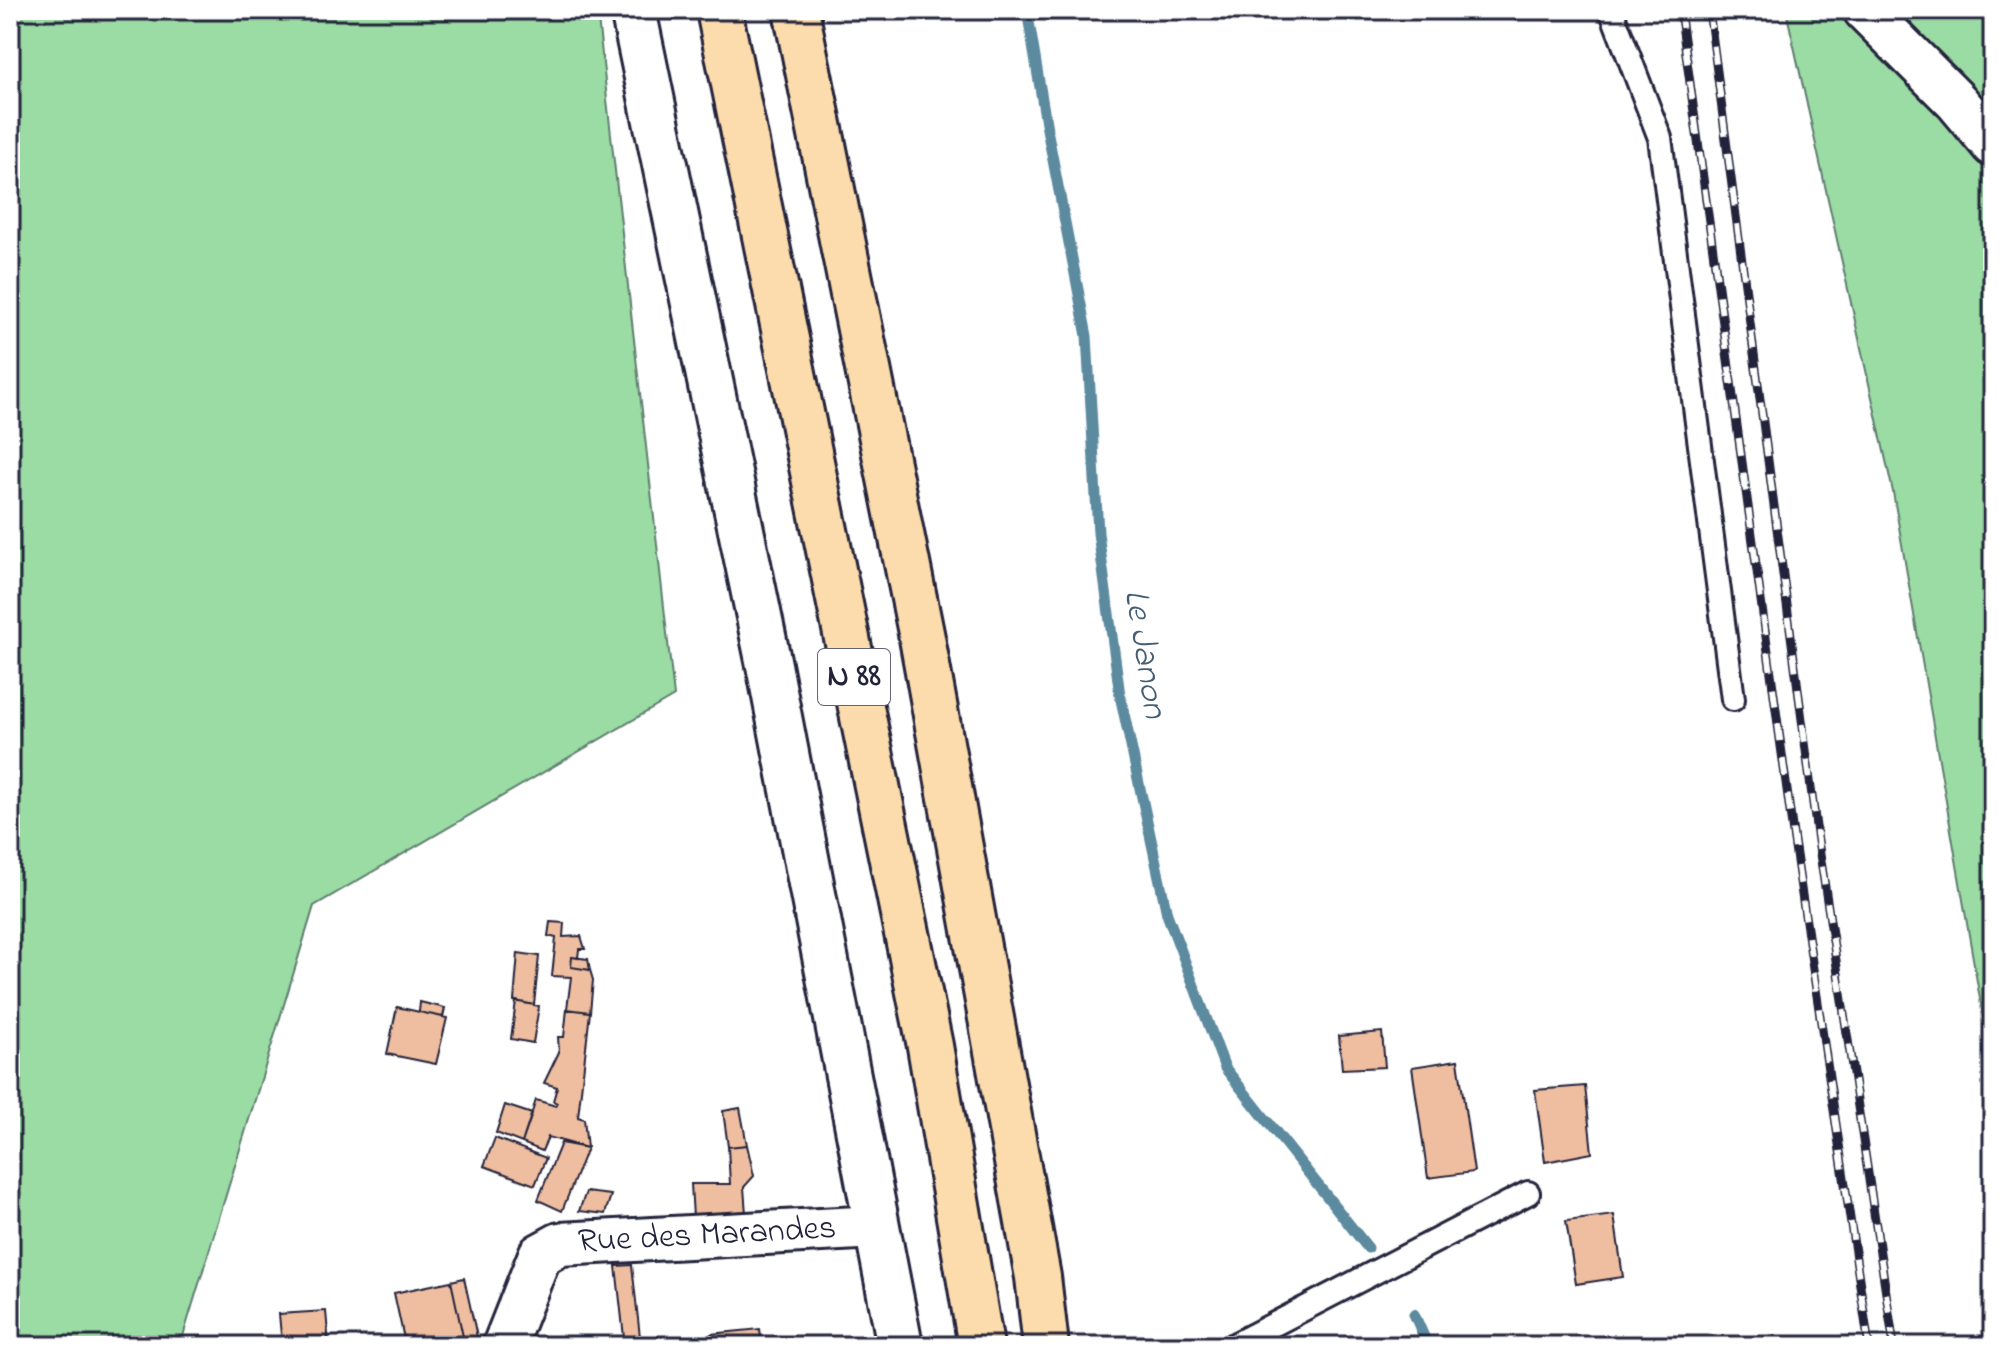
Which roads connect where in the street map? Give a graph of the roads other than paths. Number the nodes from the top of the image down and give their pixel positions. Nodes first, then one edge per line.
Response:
1 (633, 10) edge
2 (719, 10) edge
3 (796, 10) edge
4 (1611, 10) edge
5 (1865, 10) edge
6 (1993, 145) edge
7 (1733, 699) dead end
8 (1528, 1193) dead end
9 (877, 1227) junction
10 (504, 1346) edge
11 (900, 1346) edge
12 (981, 1346) edge
13 (1046, 1346) edge
14 (1232, 1346) edge

1 - 9 street
2 - 12 highway, N 88
3 - 13 highway, N 88
4 - 7 lane
5 - 6 street
8 - 14 lane
9 - 10 street, Rue des Marandes
9 - 11 street

